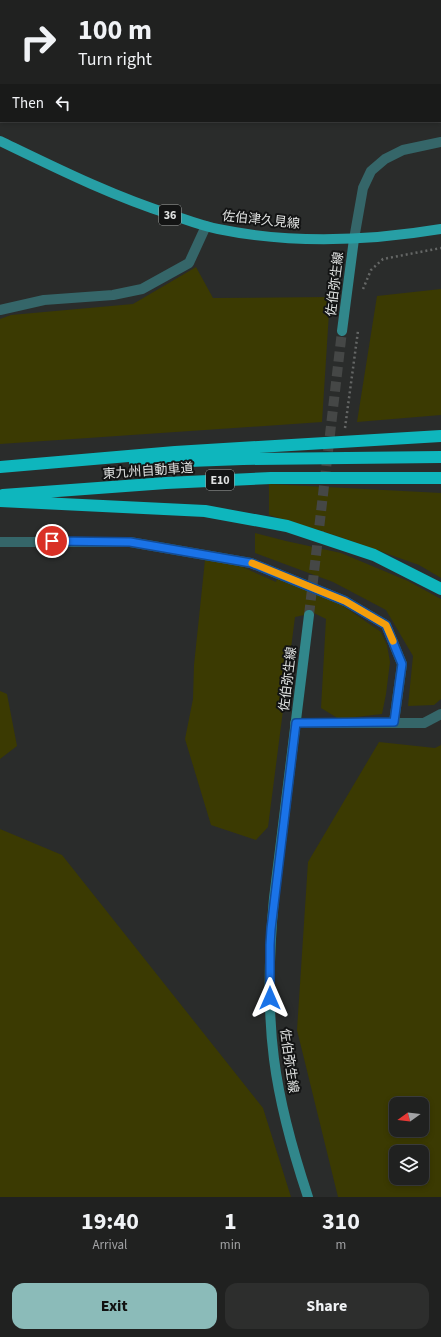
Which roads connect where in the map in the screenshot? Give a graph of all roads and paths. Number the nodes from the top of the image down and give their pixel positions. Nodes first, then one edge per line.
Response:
1 (0, 141) edge
2 (441, 142) edge
3 (206, 226) junction
4 (441, 229) edge
5 (354, 239) junction
6 (441, 248) edge
7 (363, 295) dead end
8 (0, 310) edge
9 (358, 326) dead end
10 (342, 331) tunnel mouth
11 (345, 429) dead end
12 (441, 436) edge
13 (441, 457) edge
14 (0, 468) edge
15 (441, 478) edge
16 (0, 495) edge
17 (0, 501) edge
18 (0, 542) edge
19 (441, 589) edge
20 (309, 614) tunnel mouth
21 (441, 714) edge
22 (394, 722) junction
23 (296, 723) junction
24 (308, 1197) edge

1 - 3 main road, 佐伯津久見線 / 36
2 - 5 street
3 - 5 main road, 佐伯津久見線 / 36
3 - 8 street
4 - 5 main road, 佐伯津久見線 / 36
5 - 10 main road, 佐伯弥生線
6 - 7 path
9 - 11 path
12 - 14 highway
13 - 14 highway, 東九州自動車道 / E10
15 - 16 highway, 東九州自動車道 / E10
17 - 19 highway
18 - 22 street
20 - 23 main road, 佐伯弥生線
21 - 22 street
22 - 23 street
23 - 24 main road, 佐伯弥生線

